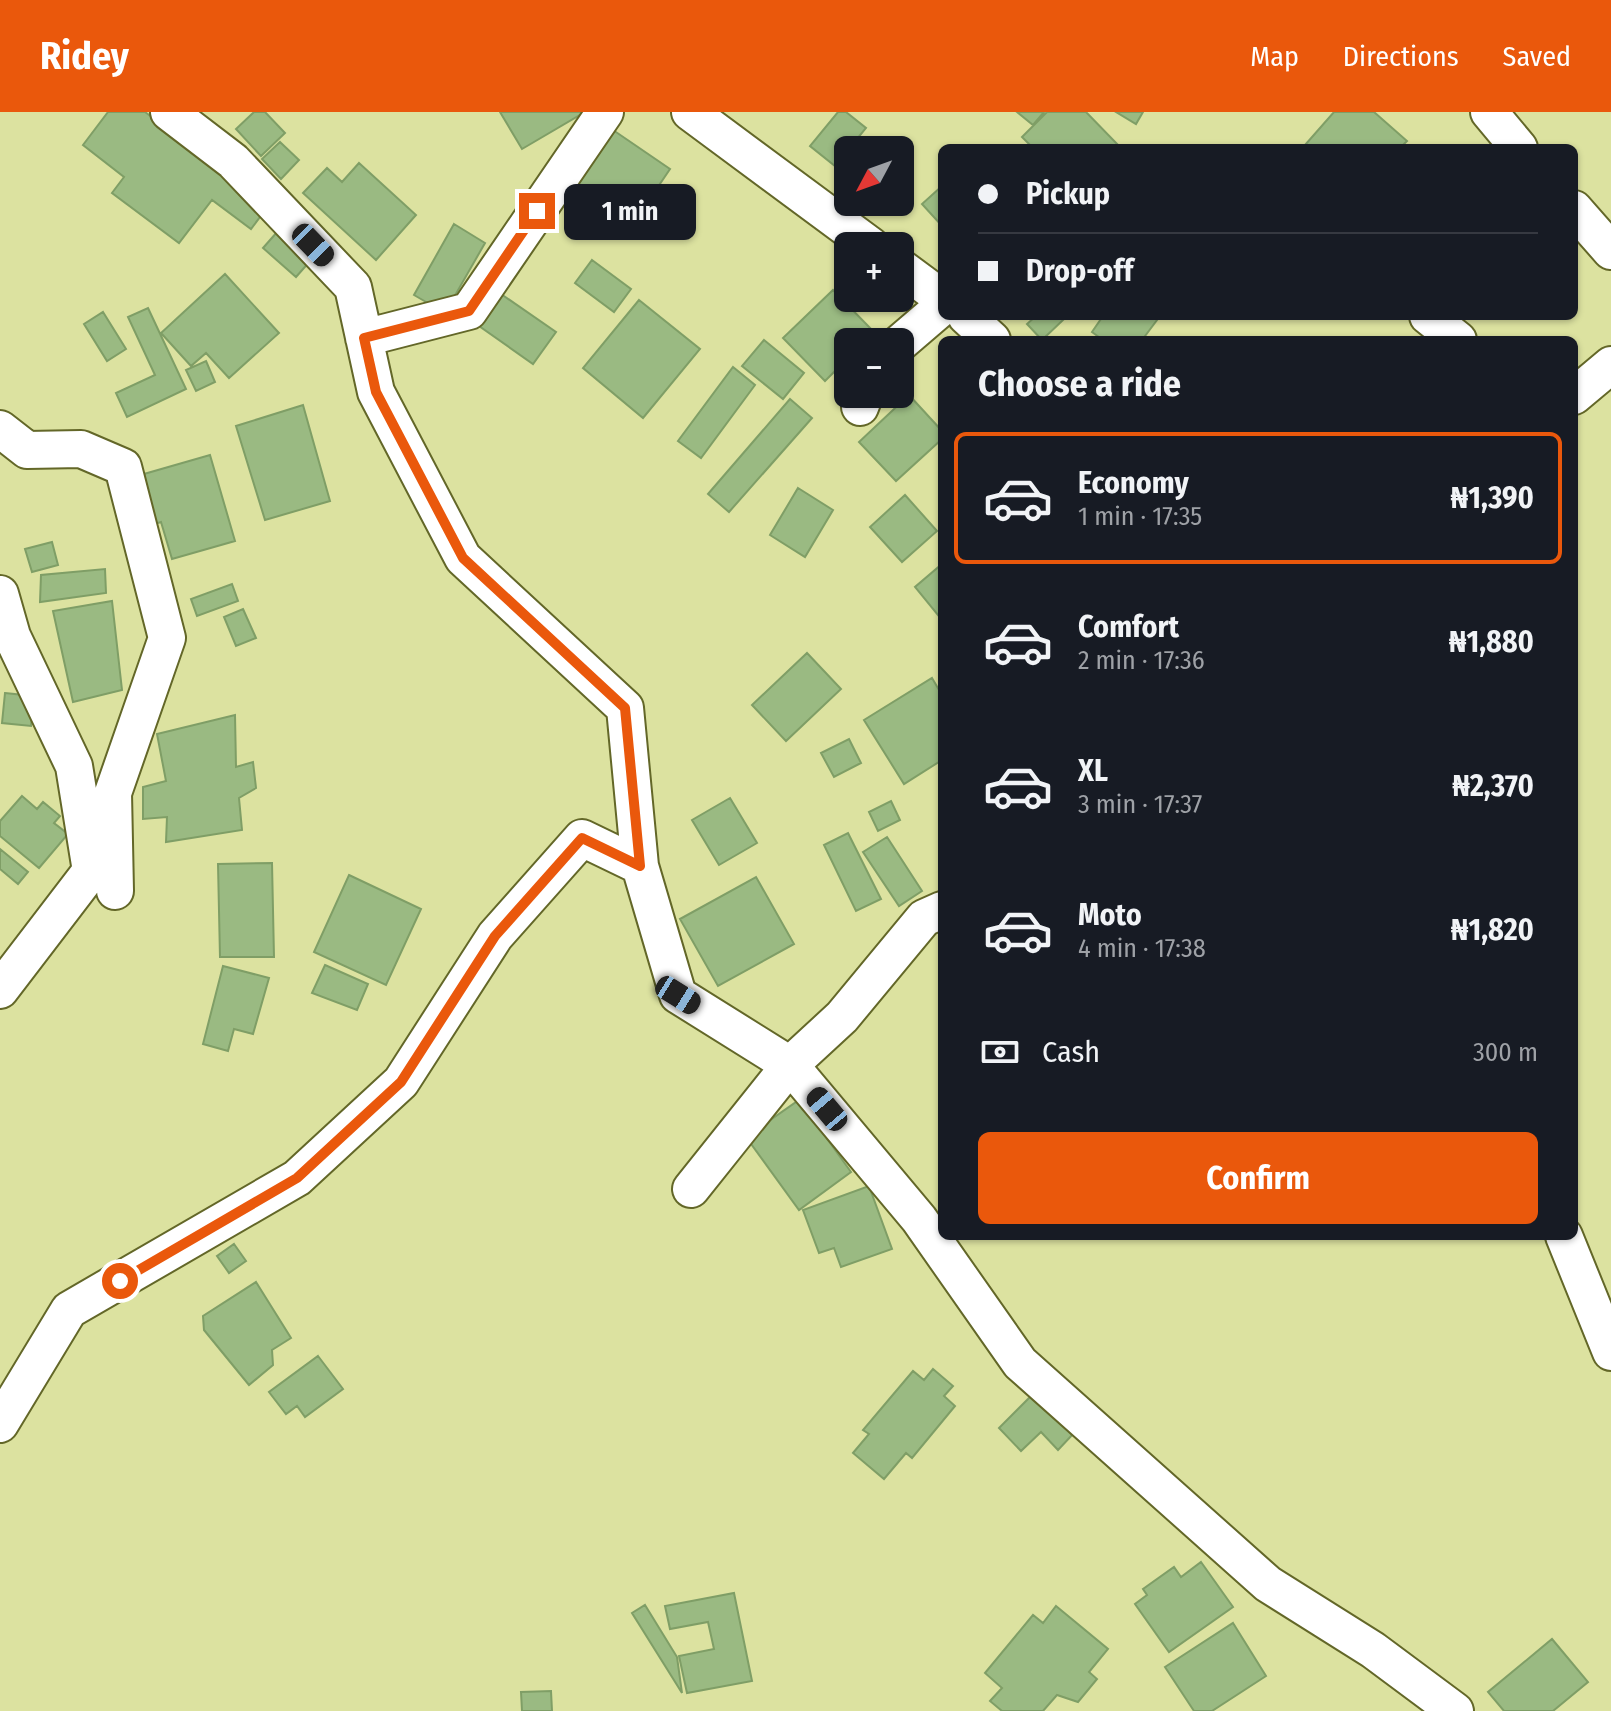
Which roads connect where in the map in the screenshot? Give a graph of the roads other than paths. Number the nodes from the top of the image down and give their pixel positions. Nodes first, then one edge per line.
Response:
1 (169, 112) edge
2 (605, 112) edge
3 (690, 112) edge
4 (1489, 112) edge
5 (1516, 144) edge
6 (1578, 214) edge
7 (852, 232) edge
8 (1611, 251) edge
9 (914, 277) edge
10 (938, 295) edge
11 (938, 310) edge
12 (970, 320) edge
13 (1433, 320) edge
14 (914, 331) edge
15 (988, 336) edge
16 (1453, 336) edge
17 (364, 338) junction
18 (1611, 365) edge
19 (1578, 393) edge
20 (0, 429) edge
21 (0, 594) edge
22 (640, 866) junction
23 (115, 891) dead end
24 (938, 912) edge
25 (0, 990) edge
26 (790, 1065) junction
27 (691, 1189) dead end
28 (1566, 1240) edge
29 (1611, 1352) edge
30 (0, 1424) edge
31 (1455, 1711) edge

1 - 17 street
2 - 17 street
3 - 7 street
4 - 5 street
6 - 8 street
9 - 10 street
11 - 14 street
12 - 15 street
13 - 16 street
17 - 22 street
18 - 19 street
20 - 23 street
21 - 25 street
22 - 26 street
22 - 30 street
24 - 26 street
26 - 27 street
26 - 31 street
28 - 29 street

